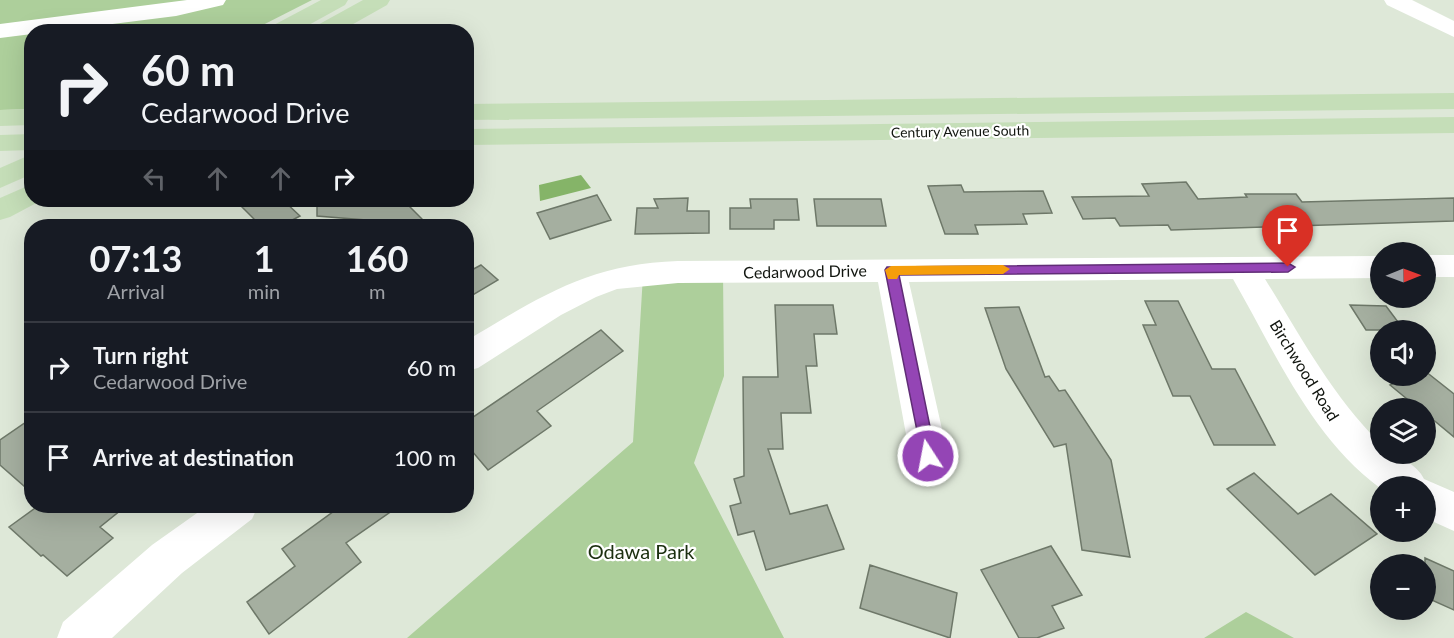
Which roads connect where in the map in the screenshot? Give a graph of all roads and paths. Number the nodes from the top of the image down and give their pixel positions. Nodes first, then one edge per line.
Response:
1 (215, 0) edge
2 (337, 0) edge
3 (379, 0) edge
4 (1395, 0) edge
5 (56, 24) edge
6 (293, 24) edge
7 (336, 24) edge
8 (24, 28) edge
9 (1454, 30) edge
10 (0, 31) edge
11 (1454, 101) edge
12 (474, 112) edge
13 (24, 117) edge
14 (0, 118) edge
15 (1454, 125) edge
16 (474, 137) edge
17 (24, 142) edge
18 (0, 143) edge
19 (24, 166) edge
20 (0, 179) edge
21 (24, 197) edge
22 (0, 210) edge
23 (1436, 266) edge
24 (1454, 266) edge
25 (1370, 267) edge
26 (1242, 268) junction
27 (891, 270) junction
28 (474, 353) edge
29 (928, 456) dead end
30 (1394, 476) edge
31 (1436, 503) edge
32 (229, 513) edge
33 (1454, 513) edge
34 (79, 638) edge

1 - 5 street
2 - 6 main road
3 - 7 main road
4 - 9 street
8 - 10 street
11 - 12 main road, Century Avenue South
13 - 14 main road
15 - 16 main road, Century Avenue South
17 - 18 main road
19 - 20 main road
21 - 22 main road
23 - 24 street
25 - 26 street, Cedarwood Drive
26 - 27 street, Cedarwood Drive
26 - 30 street, Birchwood Road
27 - 28 street, Cedarwood Drive
27 - 29 street
31 - 33 street
32 - 34 street

